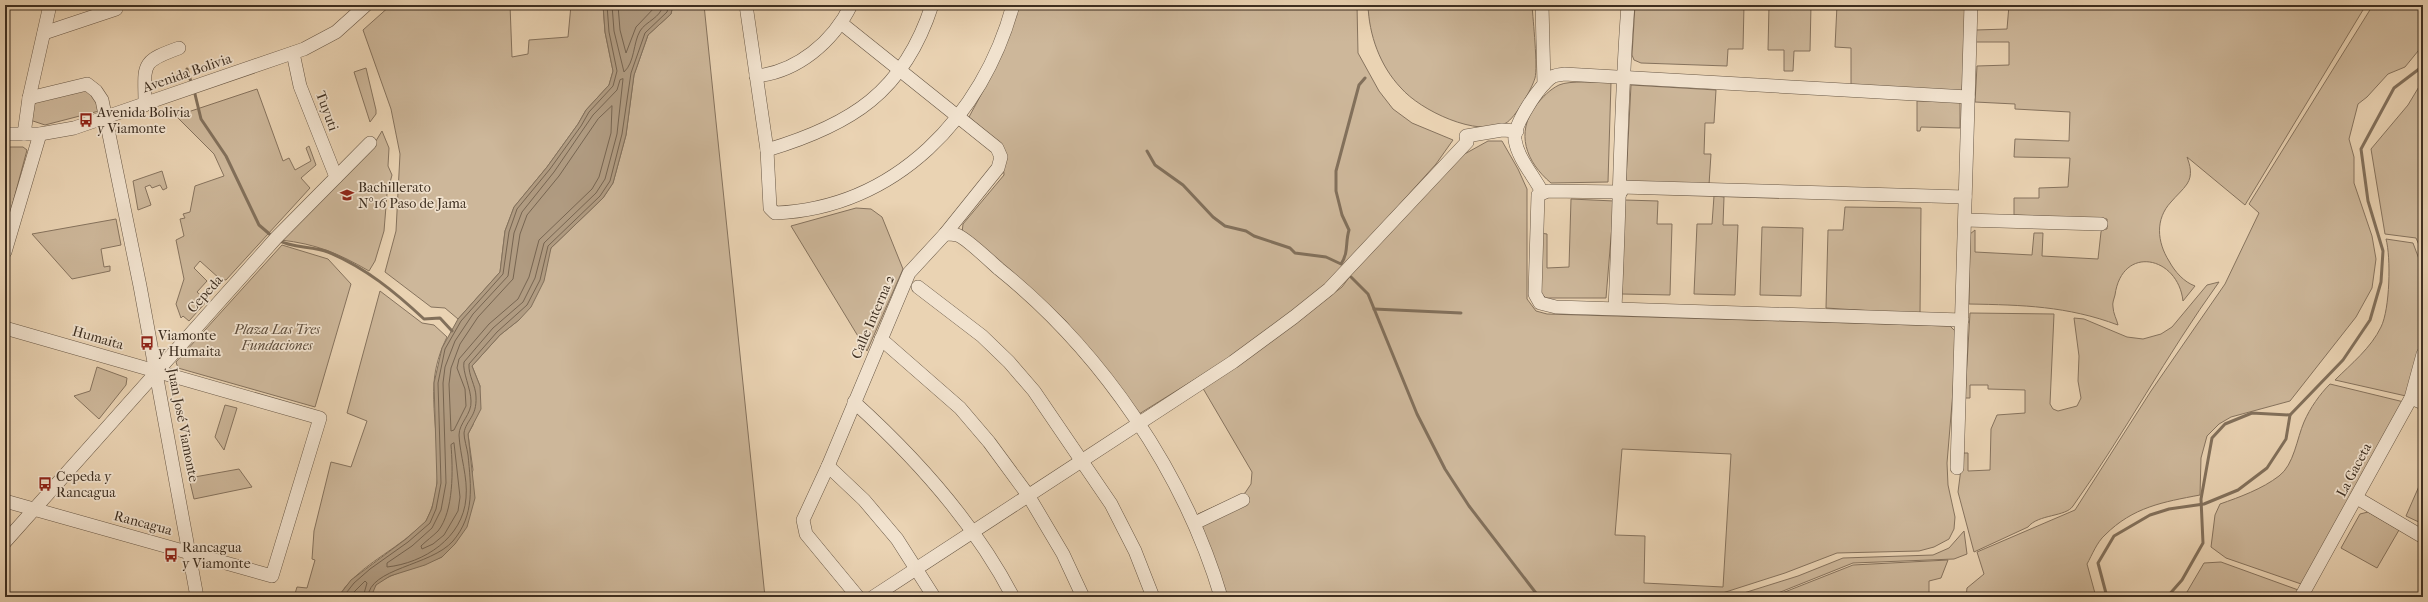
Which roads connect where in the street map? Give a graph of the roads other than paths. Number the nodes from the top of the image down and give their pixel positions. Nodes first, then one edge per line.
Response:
1 (45, 5) edge
2 (50, 5) edge
3 (366, 5) edge
4 (746, 5) edge
5 (851, 5) edge
6 (932, 5) edge
7 (1013, 5) edge
8 (1542, 5) edge
9 (1628, 5) edge
10 (1971, 5) edge
11 (116, 9) dead end
12 (841, 23) junction
13 (44, 33) junction
14 (179, 48) dead end
15 (293, 53) junction
16 (900, 70) junction
17 (756, 76) junction
18 (1623, 76) junction
19 (1544, 84) junction
20 (1968, 97) junction
21 (29, 98) junction
22 (145, 105) junction
23 (959, 117) junction
24 (107, 119) junction
25 (1516, 131) junction
26 (5, 134) edge
27 (24, 134) junction
28 (40, 134) junction
29 (370, 143) dead end
30 (767, 150) junction
31 (336, 177) junction
32 (1621, 190) junction
33 (1542, 192) junction
34 (1965, 198) junction
35 (1965, 220) junction
36 (2101, 224) dead end
37 (945, 234) junction
38 (5, 252) edge
39 (918, 287) dead end
40 (1615, 308) junction
41 (1962, 320) junction
42 (5, 328) edge
43 (881, 339) junction
44 (2423, 354) edge
45 (156, 372) junction
46 (2417, 401) edge
47 (854, 402) junction
48 (1137, 424) junction
49 (1083, 460) junction
50 (828, 466) junction
51 (1957, 468) dead end
52 (1028, 496) junction
53 (2357, 498) junction
54 (5, 500) edge
55 (1243, 500) dead end
56 (35, 510) junction
57 (1195, 523) junction
58 (972, 532) junction
59 (2423, 537) edge
60 (5, 542) edge
61 (191, 553) junction
62 (916, 568) junction
63 (272, 576) joint
64 (197, 597) edge
65 (858, 597) edge
66 (873, 597) edge
67 (934, 597) edge
68 (1013, 597) edge
69 (1083, 597) edge
70 (1153, 597) edge
71 (1221, 597) edge
72 (2302, 597) edge

1 - 2 street
2 - 13 street
3 - 15 street, Avenida Bolivia
4 - 17 street
5 - 12 street
6 - 16 street
7 - 23 street
8 - 19 street
9 - 18 street
10 - 20 street
11 - 13 street
12 - 16 street
12 - 17 street
13 - 21 street
14 - 22 street
15 - 22 street, Avenida Bolivia
15 - 31 street, Tuyuti
16 - 23 street
16 - 30 street
17 - 30 street
18 - 19 street
18 - 20 street
18 - 32 street
19 - 25 street
20 - 34 street
21 - 24 street, Juan José Viamonte
21 - 27 street
22 - 24 street, Avenida Bolivia
23 - 30 street
23 - 37 street, Calle Interna 2
24 - 28 street, Avenida Bolivia
24 - 45 street, Juan José Viamonte
25 - 33 street
25 - 48 street
26 - 27 street, Avenida Bolivia
27 - 28 street, Avenida Bolivia
28 - 38 street
29 - 31 street, Cepeda
31 - 45 street, Cepeda
32 - 33 street
32 - 34 street
32 - 40 street
33 - 40 street
34 - 35 street
35 - 36 street
35 - 41 street
37 - 43 street, Calle Interna 2
37 - 48 street
39 - 49 street
40 - 41 street
41 - 51 street
42 - 45 street, Humaita
43 - 47 street, Calle Interna 2
43 - 52 street
44 - 46 street, La Gaceta
45 - 56 street, Cepeda
45 - 61 street, Juan José Viamonte
45 - 63 street, Humaita
46 - 53 street, La Gaceta
47 - 50 street, Calle Interna 2
47 - 58 street
48 - 49 street
48 - 57 street
49 - 52 street
49 - 70 street
50 - 62 street
50 - 65 street, Calle Interna 2
52 - 58 street
52 - 69 street
53 - 59 street
53 - 72 street, La Gaceta
54 - 56 street, Rancagua
55 - 57 street
56 - 60 street, Cepeda
56 - 61 street, Rancagua
57 - 71 street
58 - 62 street
58 - 68 street
61 - 63 street, Rancagua
61 - 64 street, Juan José Viamonte
62 - 66 street
62 - 67 street

